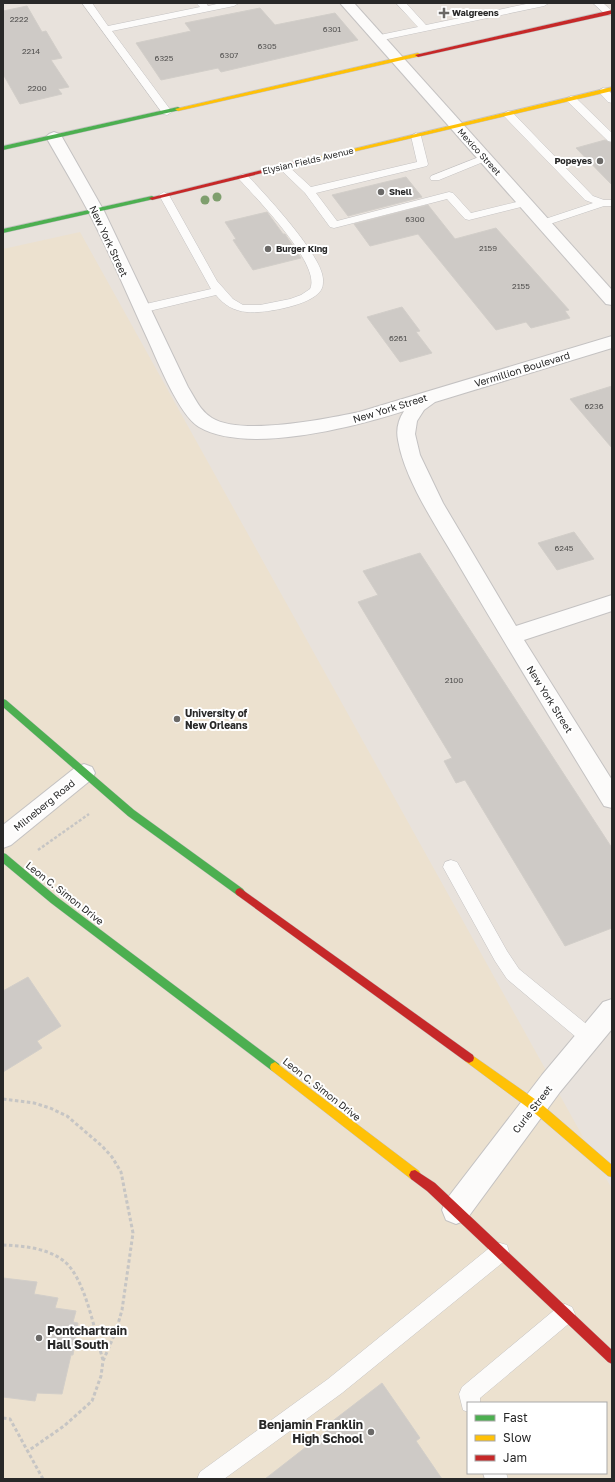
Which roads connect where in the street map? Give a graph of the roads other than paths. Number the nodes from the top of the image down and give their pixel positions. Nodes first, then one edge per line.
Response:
1 (87, 3) edge
2 (234, 3) edge
3 (347, 3) edge
4 (401, 3) edge
5 (544, 3) edge
6 (598, 3) edge
7 (203, 6) edge
8 (610, 13) edge
9 (424, 28) junction
10 (106, 30) junction
11 (378, 38) junction
12 (397, 60) junction
13 (608, 90) edge
14 (571, 99) junction
15 (612, 100) edge
16 (167, 112) junction
17 (508, 114) junction
18 (456, 126) junction
19 (416, 136) junction
20 (54, 137) junction
21 (612, 139) edge
22 (3, 148) edge
23 (484, 158) junction
24 (423, 164) junction
25 (283, 167) junction
26 (243, 177) junction
27 (435, 178) junction
28 (309, 191) junction
29 (164, 195) junction
30 (450, 195) junction
31 (524, 203) junction
32 (607, 203) edge
33 (96, 212) junction
34 (543, 223) junction
35 (3, 231) edge
36 (219, 291) junction
37 (612, 300) edge
38 (141, 309) junction
39 (612, 342) edge
40 (432, 396) junction
41 (612, 603) edge
42 (511, 636) junction
43 (3, 702) edge
44 (84, 773) junction
45 (612, 799) edge
46 (3, 838) edge
47 (3, 857) edge
48 (451, 867) dead end
49 (612, 1010) edge
50 (589, 1037) junction
51 (534, 1106) junction
52 (612, 1172) edge
53 (456, 1210) junction
54 (500, 1252) junction
55 (565, 1314) junction
56 (612, 1358) edge
57 (470, 1402) edge
58 (207, 1479) edge

1 - 10 lane
2 - 7 lane
3 - 11 street, Mexico Street
4 - 9 lane
5 - 9 lane
6 - 8 lane
7 - 10 lane
8 - 12 main road
9 - 11 lane
10 - 16 lane
11 - 12 street, Mexico Street
12 - 16 main road
12 - 18 street, Mexico Street
13 - 14 main road, Elysian Fields Avenue
13 - 15 lane
14 - 17 main road, Elysian Fields Avenue
14 - 21 lane
16 - 20 main road
17 - 18 main road, Elysian Fields Avenue
17 - 32 lane
18 - 19 main road, Elysian Fields Avenue
18 - 23 street, Mexico Street
19 - 24 lane
19 - 25 main road, Elysian Fields Avenue
20 - 22 main road
20 - 33 street, New York Street
23 - 27 lane
23 - 31 street, Mexico Street
24 - 27 lane
24 - 28 lane
25 - 26 main road, Elysian Fields Avenue
25 - 28 lane
26 - 29 main road, Elysian Fields Avenue
26 - 36 lane
27 - 30 lane
28 - 30 lane
29 - 33 main road, Elysian Fields Avenue
29 - 36 lane
30 - 31 lane
31 - 34 street, Mexico Street
32 - 34 lane
33 - 35 main road, Elysian Fields Avenue
33 - 38 street, New York Street
34 - 37 street, Mexico Street
36 - 38 lane
38 - 40 street, New York Street
39 - 40 street, Vermillion Boulevard
40 - 42 street, New York Street
41 - 42 street
42 - 45 street, New York Street
43 - 44 main road
44 - 46 street, Milneberg Road
44 - 51 main road
47 - 53 main road, Leon C. Simon Drive
48 - 50 lane
49 - 50 street, Curie Street
50 - 51 street, Curie Street
51 - 52 main road
51 - 53 street, Curie Street
53 - 54 main road, Leon C. Simon Drive
54 - 55 main road, Leon C. Simon Drive
54 - 58 lane
55 - 56 main road, Leon C. Simon Drive
55 - 57 lane

